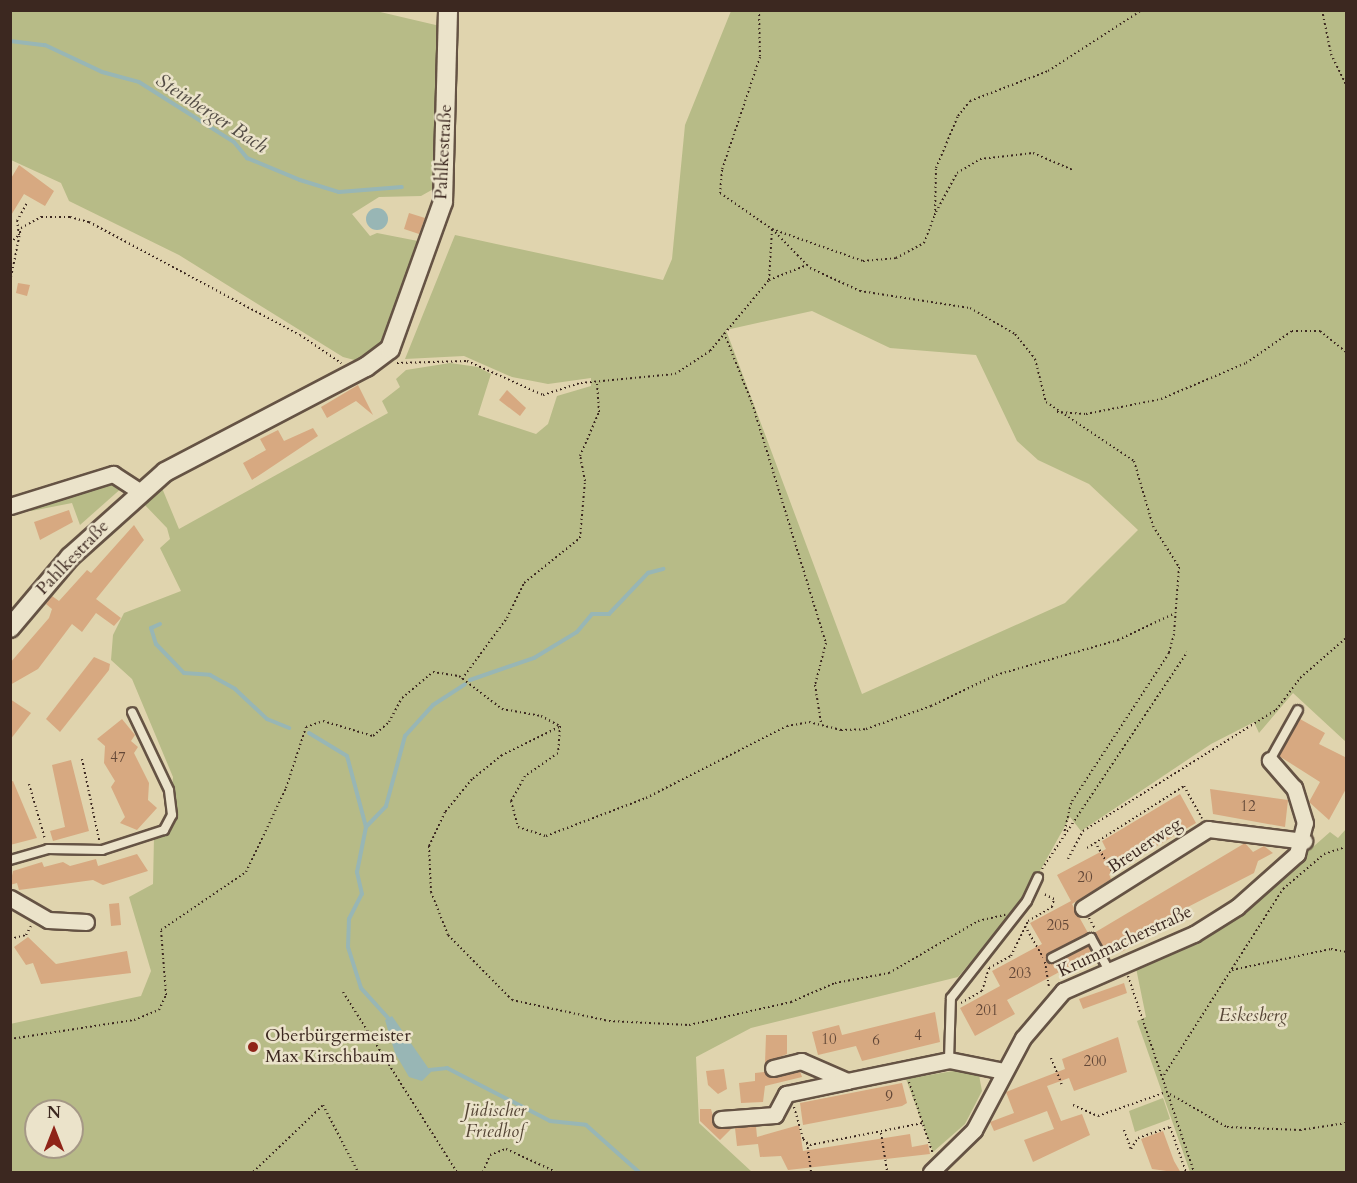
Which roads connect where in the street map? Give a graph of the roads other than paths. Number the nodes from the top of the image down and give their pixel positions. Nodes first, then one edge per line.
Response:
1 (448, 10) edge
2 (141, 492) junction
3 (10, 506) edge
4 (10, 628) edge
5 (1298, 710) dead end
6 (132, 712) dead end
7 (1270, 760) joint
8 (1304, 842) junction
9 (10, 860) edge
10 (1038, 877) road end
11 (10, 898) edge
12 (1083, 908) road end
13 (86, 922) dead end
14 (1052, 958) dead end
15 (1109, 971) junction
16 (949, 1060) junction
17 (773, 1068) dead end
18 (1003, 1071) junction
19 (847, 1081) junction
20 (722, 1119) dead end
21 (934, 1169) edge

1 - 2 street, Pahlkestraße
2 - 3 street
2 - 4 street, Pahlkestraße
5 - 7 lane
6 - 9 lane
7 - 8 street
8 - 12 street, Breuerweg
8 - 15 street, Krummacherstraße
10 - 16 lane
11 - 13 street
14 - 15 lane
15 - 18 street, Krummacherstraße
16 - 18 street
16 - 19 street
17 - 19 street
18 - 21 street, Krummacherstraße
19 - 20 street

